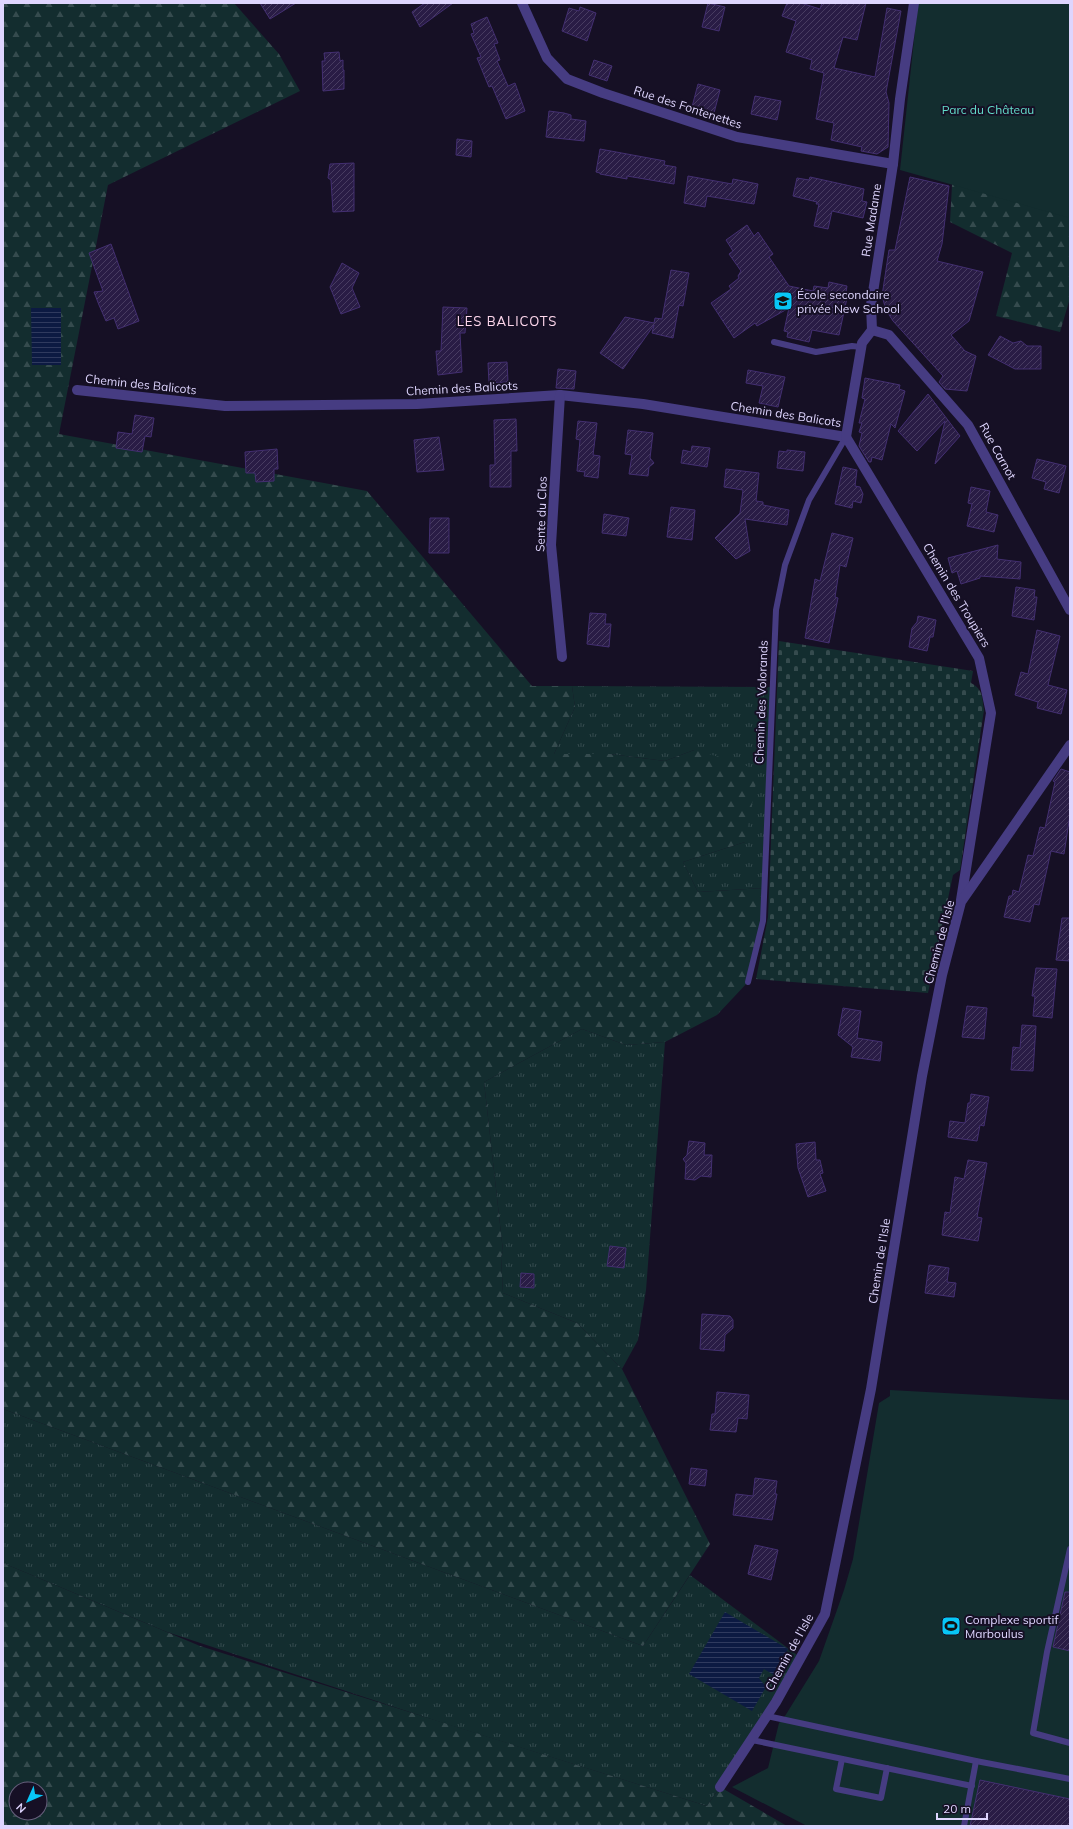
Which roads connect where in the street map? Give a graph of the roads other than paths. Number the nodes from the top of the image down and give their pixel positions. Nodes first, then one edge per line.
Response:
1 (522, 3) edge
2 (914, 3) edge
3 (893, 164) junction
4 (872, 330) junction
5 (774, 342) dead end
6 (861, 347) junction
7 (77, 390) dead end
8 (560, 395) junction
9 (846, 436) junction
10 (1070, 610) edge
11 (562, 657) dead end
12 (1070, 745) edge
13 (961, 902) junction
14 (748, 982) dead end
15 (1070, 1549) edge
16 (767, 1716) junction
17 (752, 1740) junction
18 (1070, 1743) edge
19 (842, 1759) junction
20 (976, 1761) junction
21 (887, 1768) junction
22 (1070, 1779) edge
23 (972, 1786) junction
24 (720, 1787) dead end
25 (964, 1826) edge

1 - 3 street, Rue des Fontenettes
2 - 3 street, Rue Madame
3 - 4 street, Rue Madame
4 - 6 street
4 - 10 street, Rue Carnot
5 - 6 lane
6 - 9 street
7 - 8 street, Chemin des Balicots
8 - 9 street, Chemin des Balicots
8 - 11 street, Sente du Clos
9 - 13 street, Chemin des Troupiers
9 - 14 lane, Chemin des Volorands
12 - 13 street, Chemin de l’Isle
13 - 16 street, Chemin de l’Isle
15 - 18 lane
16 - 17 street, Chemin de l’Isle
16 - 20 lane
17 - 19 lane
17 - 24 street, Chemin de l’Isle
19 - 21 lane
19 - 21 lane
20 - 22 lane
20 - 23 lane
21 - 23 lane
23 - 25 lane

